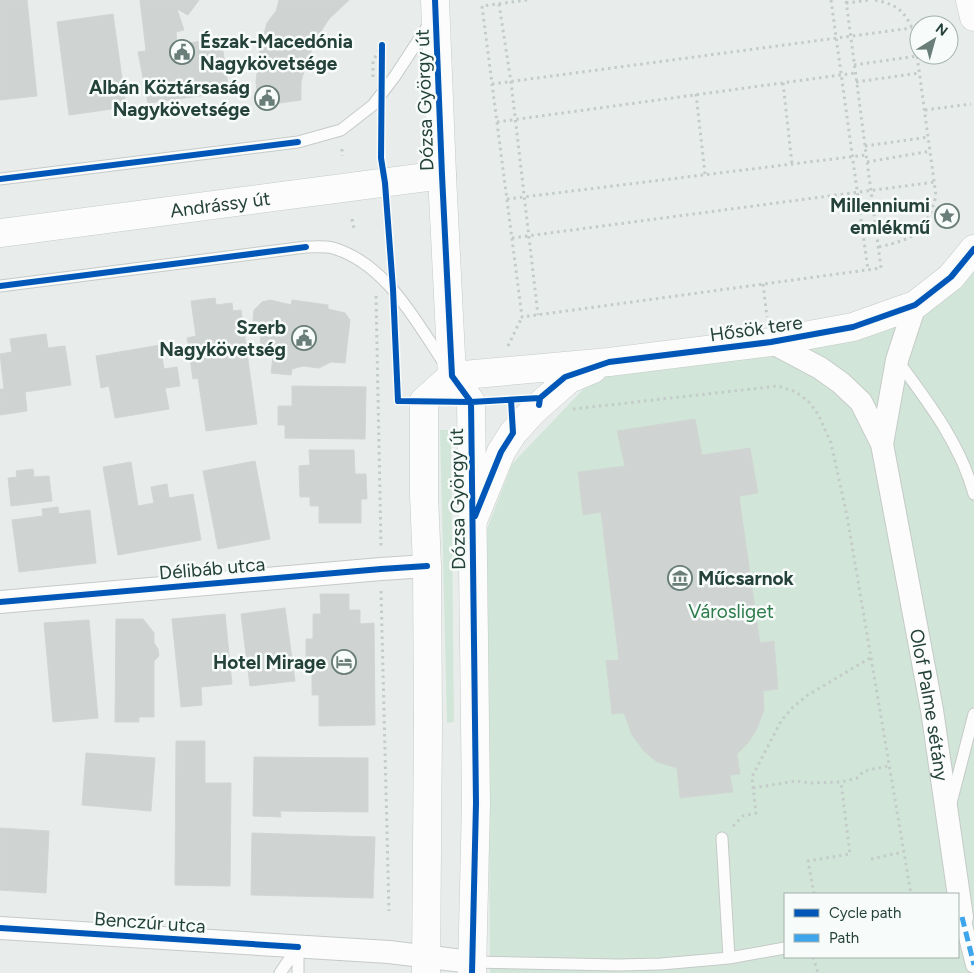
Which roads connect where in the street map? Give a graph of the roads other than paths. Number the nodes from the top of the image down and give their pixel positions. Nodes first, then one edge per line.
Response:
1 (436, 7) edge
2 (442, 175) junction
3 (0, 180) edge
4 (0, 233) edge
5 (974, 249) edge
6 (0, 286) edge
7 (915, 305) junction
8 (769, 331) junction
9 (897, 360) junction
10 (608, 362) junction
11 (452, 376) junction
12 (882, 444) junction
13 (974, 494) edge
14 (472, 523) junction
15 (427, 566) junction
16 (0, 602) edge
17 (974, 714) edge
18 (948, 814) junction
19 (722, 838) road end
20 (965, 916) edge
21 (0, 928) edge
22 (298, 946) junction
23 (784, 948) edge
24 (729, 958) junction
25 (426, 965) edge
26 (974, 965) edge
27 (472, 967) edge
28 (280, 973) edge
29 (298, 973) edge

1 - 2 main road, Dózsa György út
1 - 3 lane
2 - 4 main road, Andrássy út
2 - 11 main road, Dózsa György út
5 - 7 main road, Hősök tere
6 - 11 lane
7 - 8 main road, Hősök tere
7 - 9 street, Olof Palme sétány
8 - 10 main road, Hősök tere
8 - 12 street, Olof Palme sétány
9 - 12 street, Olof Palme sétány
9 - 13 lane
10 - 11 main road, Hősök tere
10 - 14 main road, Hősök tere
11 - 14 main road, Dózsa György út
11 - 15 main road, Dózsa György út
12 - 18 street, Olof Palme sétány
14 - 27 main road, Dózsa György út
15 - 16 street, Délibáb utca
15 - 25 main road, Dózsa György út
17 - 18 lane
18 - 20 street, Olof Palme sétány
19 - 24 lane
20 - 26 street, Olof Palme sétány
21 - 22 street, Benczúr utca
22 - 25 street, Benczúr utca
22 - 28 lane
22 - 29 lane
23 - 24 lane
24 - 27 lane
25 - 27 street, Benczúr utca

